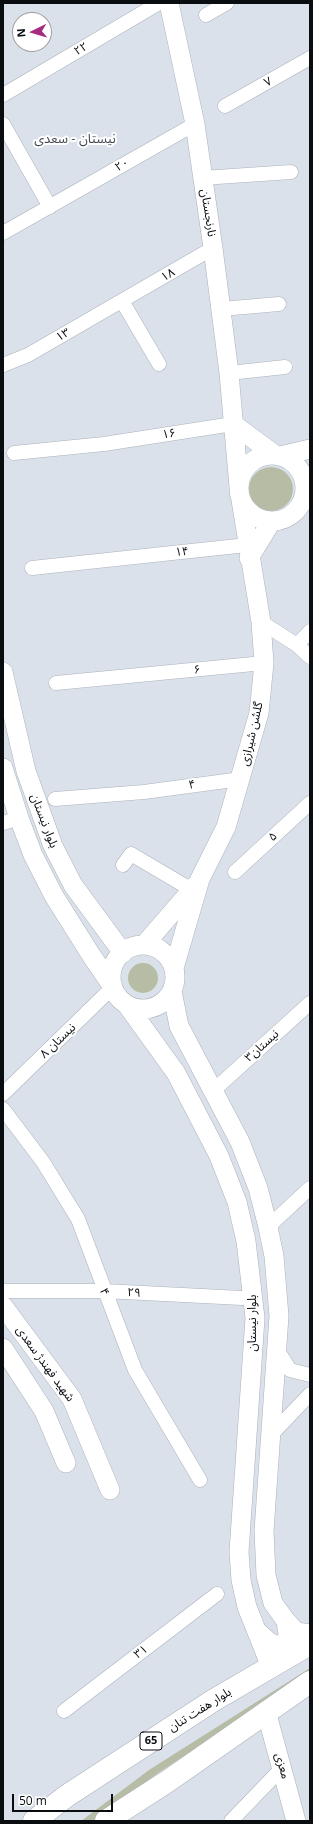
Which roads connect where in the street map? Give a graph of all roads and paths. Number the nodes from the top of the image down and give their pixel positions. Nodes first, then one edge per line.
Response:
1 (159, 3) edge
2 (169, 3) edge
3 (227, 3) edge
4 (206, 15) dead end
5 (310, 58) edge
6 (3, 96) edge
7 (225, 106) dead end
8 (3, 124) edge
9 (195, 124) junction
10 (291, 172) dead end
11 (202, 178) junction
12 (50, 207) junction
13 (3, 233) edge
14 (213, 248) junction
15 (122, 301) junction
16 (279, 304) dead end
17 (221, 309) junction
18 (159, 364) dead end
19 (3, 365) edge
20 (285, 367) dead end
21 (229, 373) junction
22 (233, 424) junction
23 (310, 448) edge
24 (14, 453) dead end
25 (278, 456) junction
26 (307, 493) edge
27 (240, 494) junction
28 (302, 517) edge
29 (271, 522) junction
30 (248, 551) junction
31 (32, 568) dead end
32 (261, 622) junction
33 (310, 631) edge
34 (297, 645) junction
35 (310, 657) edge
36 (264, 664) junction
37 (3, 672) edge
38 (56, 683) dead end
39 (3, 768) edge
40 (241, 779) junction
41 (55, 800) dead end
42 (310, 803) edge
43 (11, 821) edge
44 (123, 865) dead end
45 (235, 872) dead end
46 (196, 884) junction
47 (144, 945) junction
48 (123, 953) junction
49 (174, 968) junction
50 (112, 987) junction
51 (172, 991) junction
52 (310, 1003) edge
53 (127, 1005) junction
54 (214, 1090) junction
55 (3, 1094) edge
56 (3, 1109) edge
57 (310, 1188) edge
58 (268, 1227) junction
59 (3, 1291) edge
60 (104, 1291) junction
61 (242, 1298) dead end
62 (3, 1306) edge
63 (3, 1348) edge
64 (278, 1351) junction
65 (310, 1374) edge
66 (310, 1394) edge
67 (272, 1435) junction
68 (66, 1463) dead end
69 (200, 1480) dead end
70 (110, 1490) dead end
71 (217, 1594) dead end
72 (286, 1621) junction
73 (258, 1632) junction
74 (310, 1634) edge
75 (310, 1644) edge
76 (271, 1667) junction
77 (310, 1682) edge
78 (64, 1711) dead end
79 (266, 1711) junction
80 (283, 1767) junction
81 (34, 1821) edge
82 (106, 1821) edge
83 (231, 1821) edge
84 (296, 1821) edge

1 - 6 street, ۲۲
2 - 9 main road, نارنجستان
3 - 4 street
5 - 7 street, ۷
8 - 12 street
9 - 11 main road, نارنجستان
9 - 12 street, ۲۰
10 - 11 street
11 - 14 main road, نارنجستان
12 - 13 street, ۲۰
14 - 15 street, ۱۸
14 - 17 main road, نارنجستان
15 - 18 street
15 - 19 street, ۱۳
16 - 17 street
17 - 21 main road, نارنجستان
20 - 21 street
21 - 22 main road, نارنجستان
22 - 24 street, ۱۶
22 - 25 main road
22 - 27 main road, نارنجستان
23 - 25 main road
25 - 26 main road
25 - 27 main road
26 - 28 main road
27 - 29 main road
27 - 30 main road, گلشن شیرازی
28 - 29 main road
29 - 30 main road
30 - 31 street, ۱۴
30 - 32 main road, گلشن شیرازی
32 - 34 street
32 - 36 main road, گلشن شیرازی
33 - 34 street
34 - 35 street
36 - 38 street, ۶
36 - 40 main road, گلشن شیرازی
37 - 48 main road, بلوار نیستان
39 - 43 main road, بلوار نیستان
40 - 41 street, ۴
40 - 46 main road, گلشن شیرازی
42 - 45 street, ۵
43 - 50 main road, بلوار نیستان
44 - 46 street
46 - 47 main road, گلشن شیرازی
46 - 49 main road, گلشن شیرازی
47 - 48 main road
47 - 49 main road
48 - 50 main road
49 - 51 main road
50 - 53 main road
50 - 55 street, نیستان ۸
51 - 53 main road
51 - 54 main road, بلوار نیستان
52 - 54 street, ۳نیستان
53 - 73 main road, بلوار نیستان
54 - 58 main road, بلوار نیستان
56 - 60 street, ۴
57 - 58 street
58 - 64 main road, بلوار نیستان
59 - 60 street, ۲۹
60 - 61 street, ۲۹
60 - 69 street, ۴
62 - 70 main road, شهید فهندژ سعدی
63 - 68 main road, شهید فهندژ سعدی
64 - 65 street
64 - 67 main road, بلوار نیستان
66 - 67 street
67 - 72 main road, بلوار نیستان
71 - 78 street, ۳۱
72 - 73 main road
72 - 74 main road, بلوار نیستان
73 - 76 main road, بلوار نیستان
75 - 76 main road, بلوار هفت تنان / 65
76 - 81 main road, بلوار هفت تنان / 65
77 - 79 main road
79 - 80 main road, معزی
79 - 82 main road
80 - 83 street
80 - 84 main road, معزی

